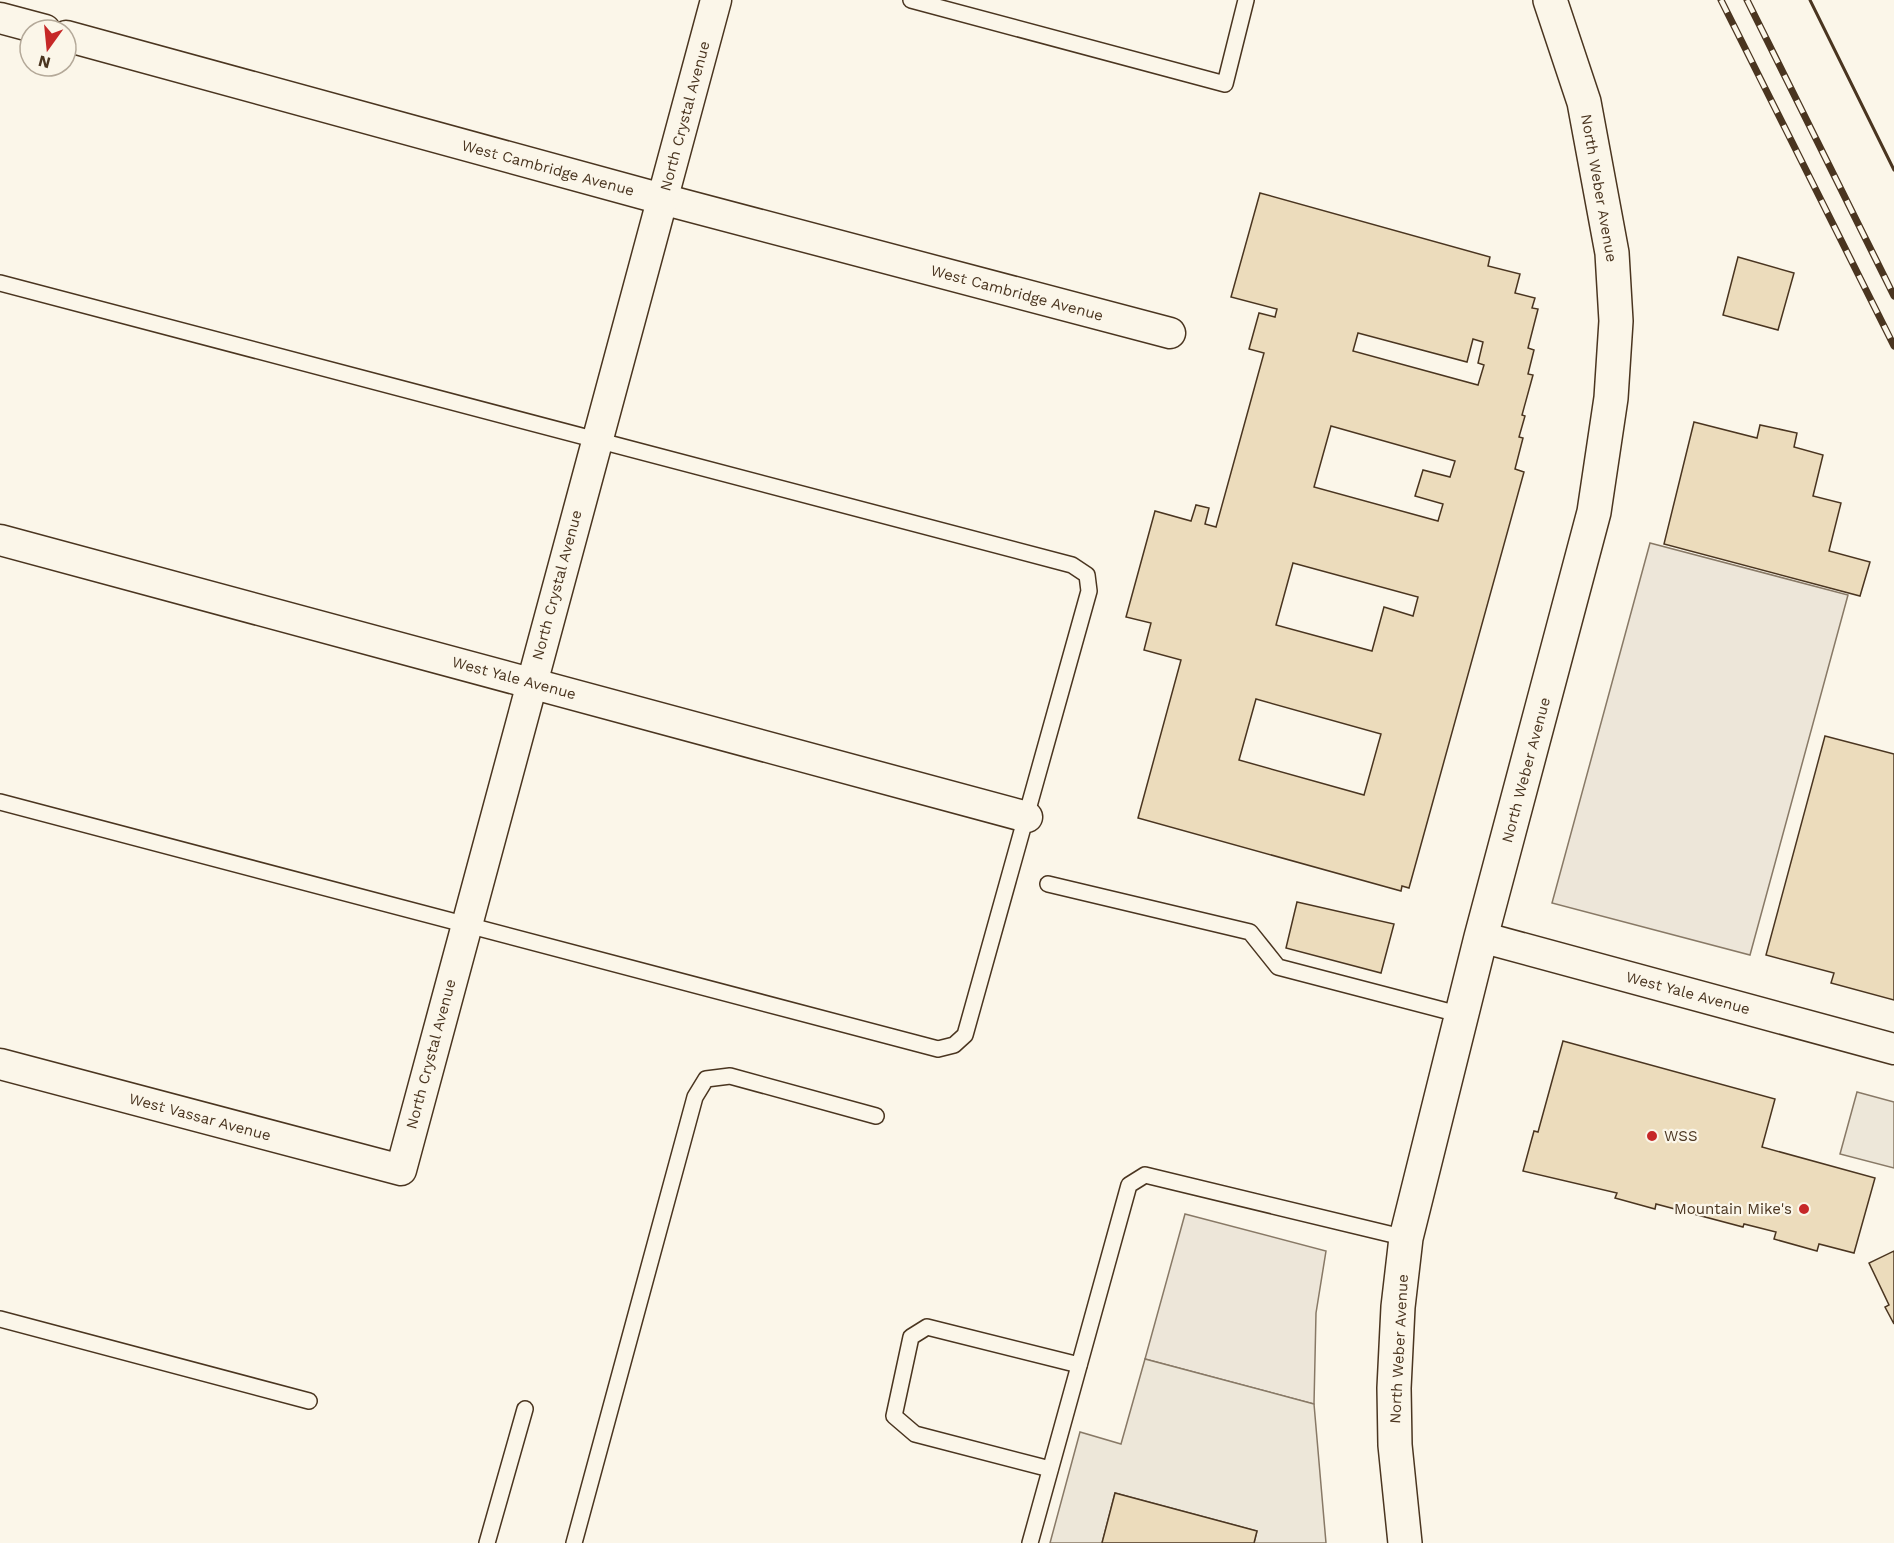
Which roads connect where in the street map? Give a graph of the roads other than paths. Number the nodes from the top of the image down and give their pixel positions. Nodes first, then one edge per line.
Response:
1 (716, 0) edge
2 (911, 0) edge
3 (1246, 0) edge
4 (1550, 0) edge
5 (0, 18) edge
6 (18, 23) edge
7 (78, 39) edge
8 (662, 199) junction
9 (0, 283) edge
10 (1170, 333) dead end
11 (596, 441) junction
12 (0, 540) edge
13 (531, 683) junction
14 (0, 802) edge
15 (1027, 817) junction
16 (1048, 884) dead end
17 (465, 924) junction
18 (1481, 938) junction
19 (1462, 1015) junction
20 (1894, 1049) edge
21 (0, 1064) edge
22 (876, 1116) dead end
23 (401, 1170) joint
24 (1406, 1238) junction
25 (0, 1319) edge
26 (1079, 1365) junction
27 (309, 1401) dead end
28 (525, 1409) dead end
29 (1050, 1469) junction
30 (487, 1543) edge
31 (574, 1543) edge
32 (1030, 1543) edge
33 (1405, 1543) edge

1 - 8 street, North Crystal Avenue
2 - 3 lane
4 - 18 main road, North Weber Avenue
5 - 6 street
7 - 8 street, West Cambridge Avenue
8 - 10 street, West Cambridge Avenue
8 - 11 street, North Crystal Avenue
9 - 11 lane
11 - 13 street, North Crystal Avenue
11 - 15 lane
12 - 13 street, West Yale Avenue
13 - 15 street, West Yale Avenue
13 - 17 street, North Crystal Avenue
14 - 17 lane
15 - 17 lane
16 - 19 lane
17 - 23 street, North Crystal Avenue
18 - 19 main road, North Weber Avenue
18 - 20 street, West Yale Avenue
19 - 24 main road, North Weber Avenue
21 - 23 street, West Vassar Avenue
22 - 31 lane
24 - 26 lane
24 - 33 main road, North Weber Avenue
25 - 27 lane
26 - 29 lane
26 - 29 lane
28 - 30 lane
29 - 32 lane

